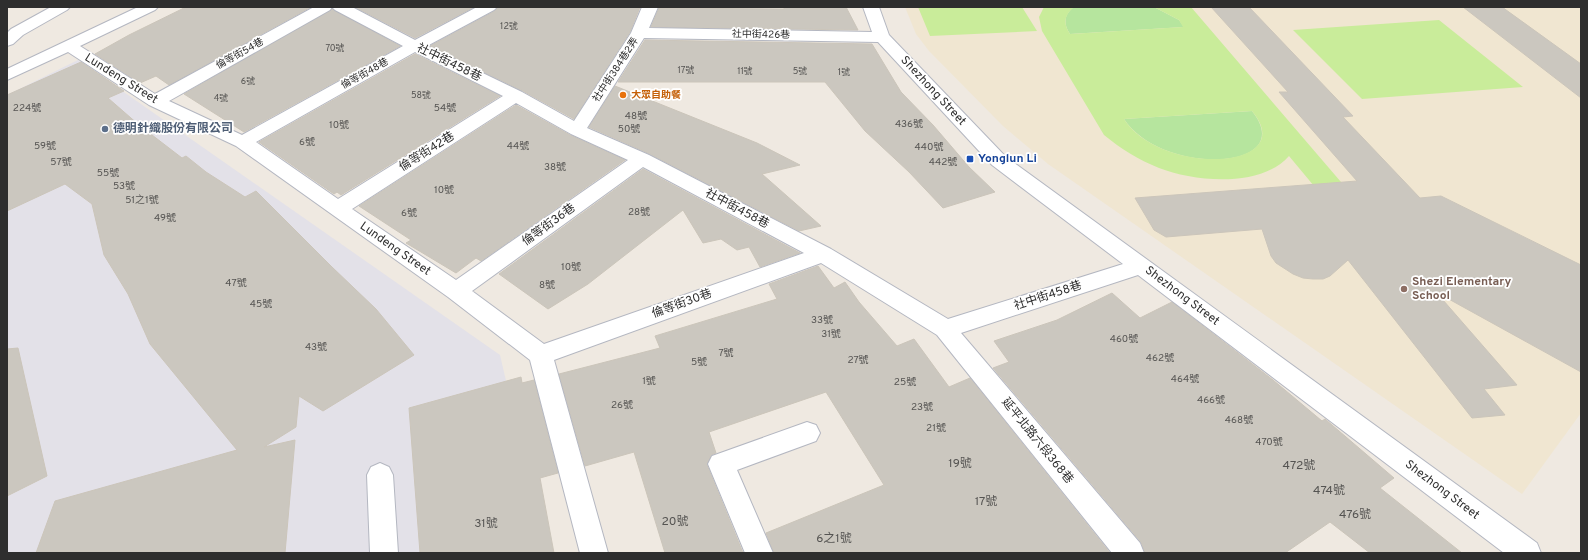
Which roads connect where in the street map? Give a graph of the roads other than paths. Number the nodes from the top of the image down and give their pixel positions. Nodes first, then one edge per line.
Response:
1 (62, 7) edge
2 (150, 7) edge
3 (325, 7) edge
4 (340, 7) edge
5 (489, 7) edge
6 (650, 7) edge
7 (871, 7) edge
8 (639, 33) junction
9 (882, 37) junction
10 (7, 41) edge
11 (69, 46) junction
12 (415, 46) junction
13 (7, 75) edge
14 (516, 96) junction
15 (155, 101) junction
16 (577, 130) junction
17 (243, 142) junction
18 (642, 159) junction
19 (338, 209) junction
20 (823, 254) junction
21 (1142, 266) junction
22 (456, 291) junction
23 (945, 329) junction
24 (542, 355) junction
25 (807, 433) dead end
26 (380, 475) dead end
27 (384, 553) edge
28 (594, 553) edge
29 (759, 553) edge
30 (1130, 553) edge
31 (1527, 553) edge

1 - 10 street
2 - 11 street
3 - 15 street, 倫等街54巷
4 - 12 street, 社中街458巷
5 - 12 street, 倫等街48巷
6 - 8 street, 社中街384巷2弄
7 - 9 street, Shezhong Street
8 - 9 street, 社中街426巷
8 - 16 street, 社中街384巷2弄
9 - 21 street, Shezhong Street
11 - 13 street
11 - 15 street, Lundeng Street
12 - 14 street, 社中街458巷
12 - 17 street, 倫等街48巷
14 - 16 street, 社中街458巷
14 - 19 street, 倫等街42巷
15 - 17 street, Lundeng Street
16 - 18 street, 社中街458巷
17 - 19 street, Lundeng Street
18 - 20 street, 社中街458巷
18 - 22 street, 倫等街36巷
19 - 22 street, Lundeng Street
20 - 23 street, 社中街458巷
20 - 24 street, 倫等街30巷
21 - 23 street, 社中街458巷
21 - 31 street, Shezhong Street
22 - 24 street, Lundeng Street
23 - 30 street, 延平北路六段368巷
24 - 28 street
25 - 29 street
26 - 27 street

